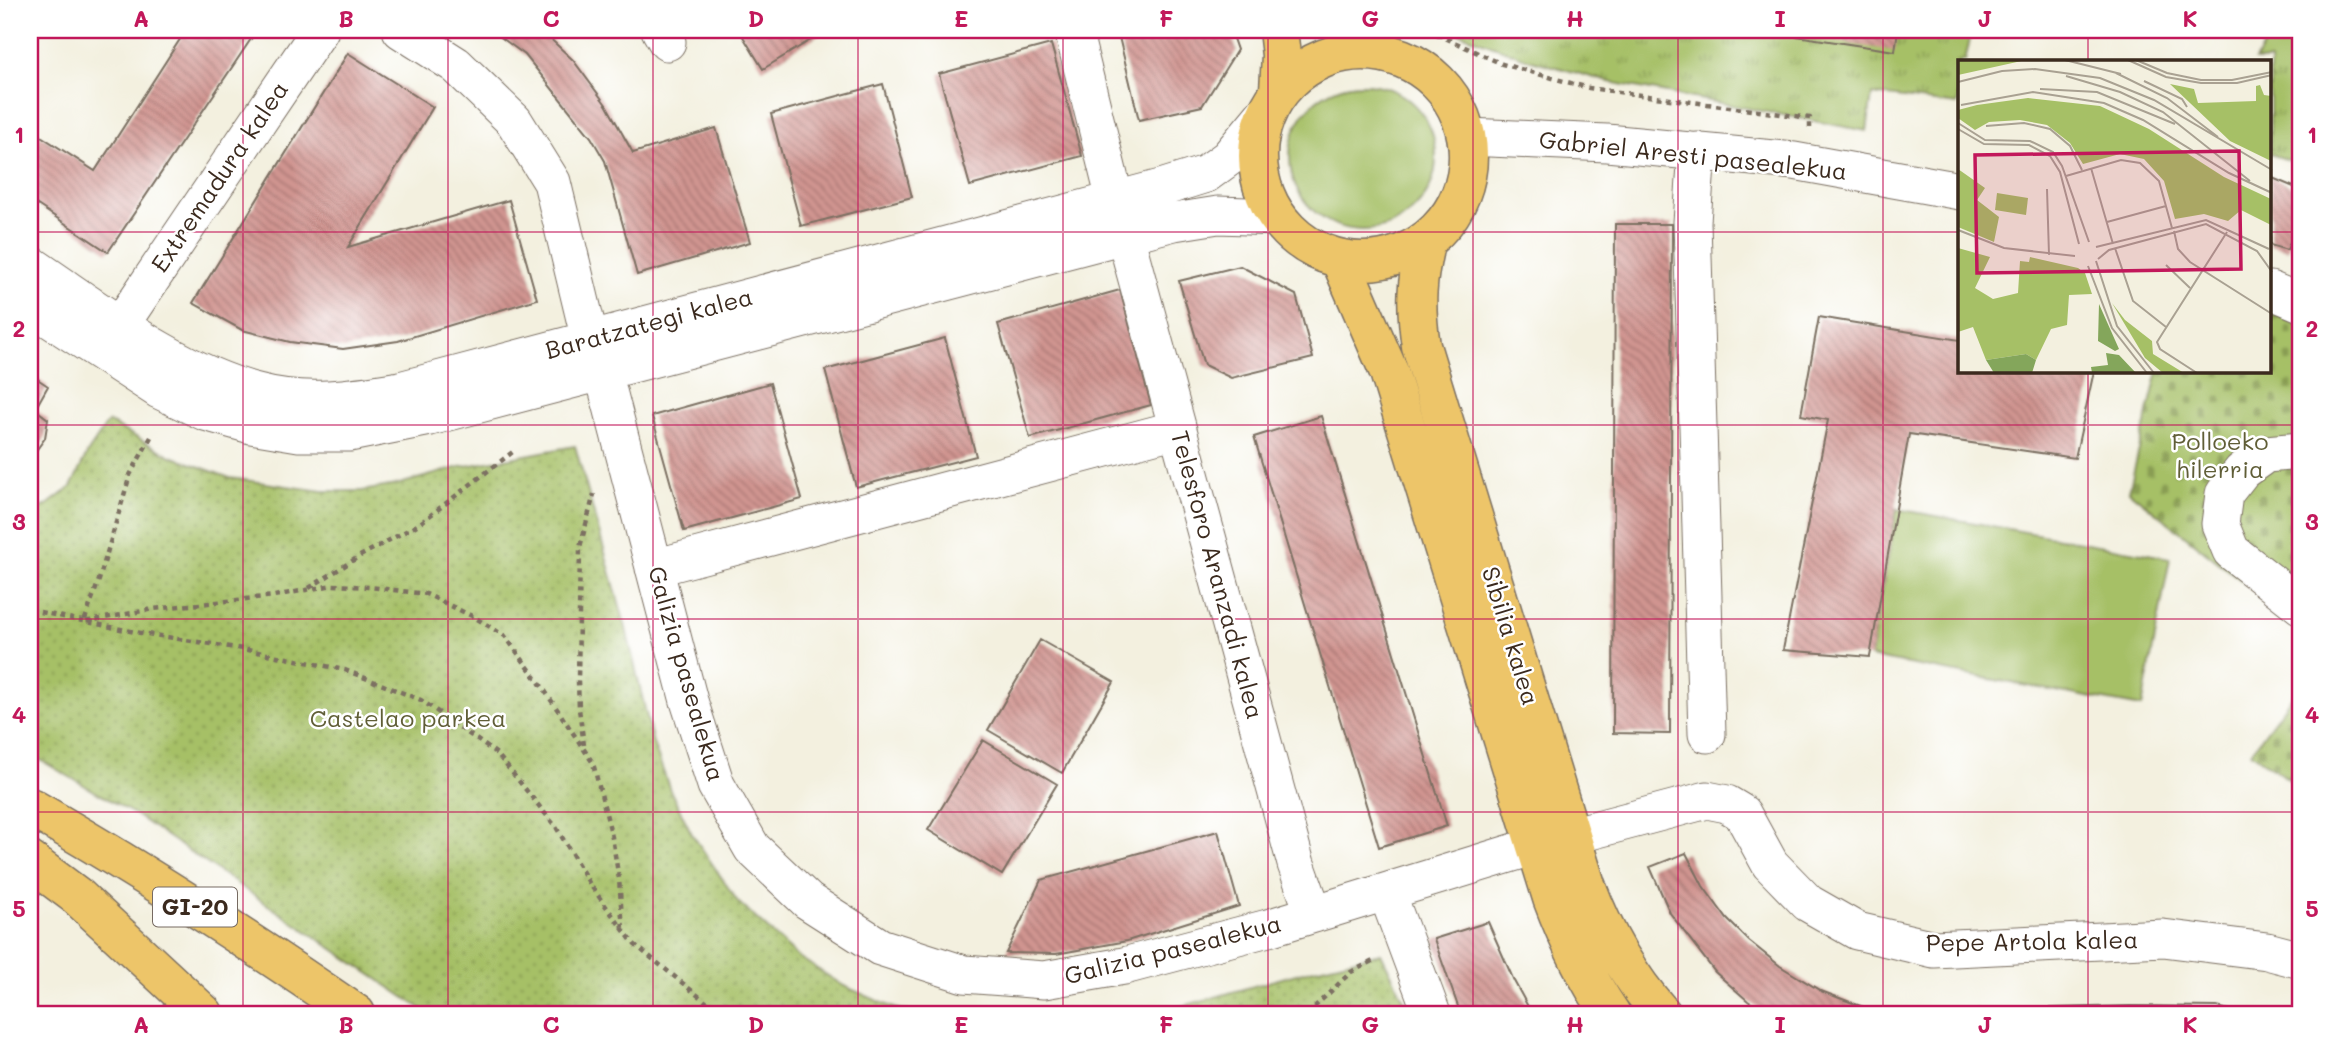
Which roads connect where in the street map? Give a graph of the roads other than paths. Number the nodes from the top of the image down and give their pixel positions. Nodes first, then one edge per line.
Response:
1 (320, 30) edge
2 (401, 30) edge
3 (1073, 30) edge
4 (1278, 30) edge
5 (1364, 41) edge
6 (1273, 101) junction
7 (1467, 137) junction
8 (1697, 151) junction
9 (1958, 190) edge
10 (1115, 200) junction
11 (1277, 218) junction
12 (1125, 235) junction
13 (1426, 240) junction
14 (1340, 258) junction
15 (30, 264) edge
16 (2272, 291) edge
17 (2301, 303) edge
18 (30, 306) edge
19 (121, 324) junction
20 (596, 356) junction
21 (1177, 429) junction
22 (2301, 451) edge
23 (654, 568) junction
24 (2301, 606) edge
25 (1707, 734) dead end
26 (30, 807) edge
27 (1572, 836) junction
28 (1535, 846) junction
29 (30, 861) edge
30 (1387, 893) junction
31 (1314, 914) junction
32 (2301, 960) edge
33 (204, 1014) edge
34 (356, 1014) edge
35 (1432, 1014) edge
36 (1611, 1014) edge
37 (1662, 1014) edge

1 - 19 street, Extremadura kalea
2 - 20 street, Galizia pasealekua
3 - 10 street
4 - 6 main road
5 - 6 main road
5 - 7 main road
6 - 10 street, Baratzategi kalea
6 - 11 main road
7 - 8 street, Gabriel Aresti pasealekua
7 - 13 main road
8 - 9 street, Gabriel Aresti pasealekua
8 - 25 street
10 - 20 street, Baratzategi kalea
11 - 12 street, Baratzategi kalea
11 - 14 main road
12 - 20 street, Baratzategi kalea
12 - 21 street, Telesforo Aranzadi kalea
13 - 14 main road
13 - 27 main road, Sibilia kalea
14 - 28 main road, Sibilia kalea
15 - 19 street, Baratzategi kalea
16 - 17 street
18 - 20 street
19 - 20 street, Baratzategi kalea
20 - 23 street, Galizia pasealekua
21 - 23 street
21 - 31 street, Telesforo Aranzadi kalea
22 - 24 street
23 - 31 street, Galizia pasealekua
26 - 34 main road, GI-20
27 - 32 street, Pepe Artola kalea
27 - 37 main road, Sibilia kalea
28 - 30 street, Galizia pasealekua
28 - 36 main road, Sibilia kalea
29 - 33 main road
30 - 31 street, Galizia pasealekua
30 - 35 street

